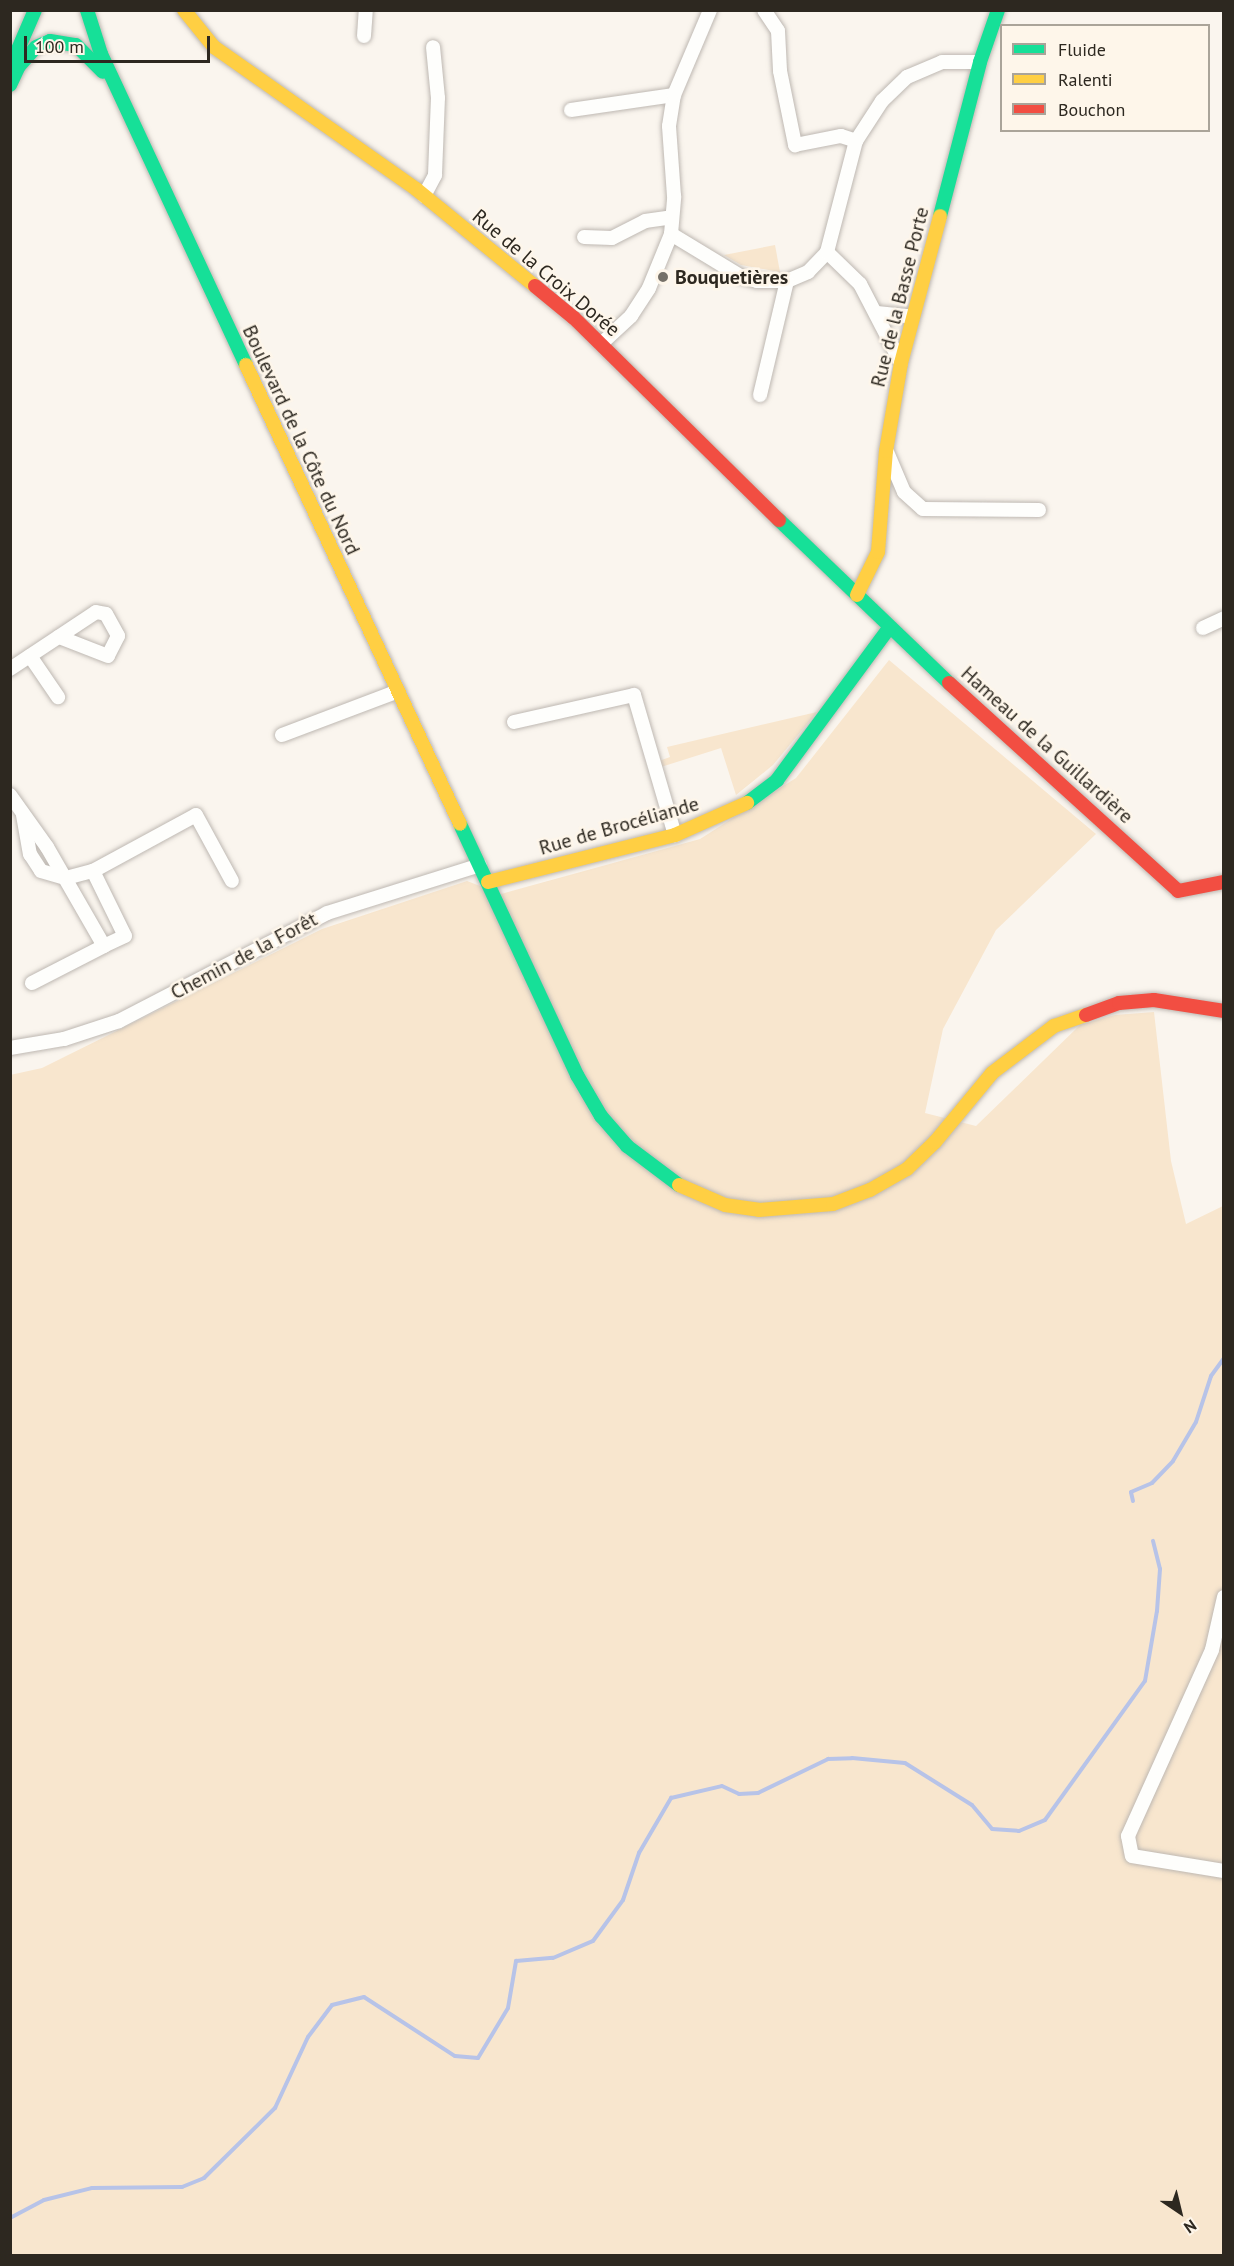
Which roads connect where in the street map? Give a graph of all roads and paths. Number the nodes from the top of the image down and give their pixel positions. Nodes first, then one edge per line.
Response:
1 (35, 10) edge
2 (87, 10) edge
3 (184, 10) edge
4 (366, 10) edge
5 (710, 10) edge
6 (764, 10) edge
7 (998, 10) edge
8 (364, 36) dead end
9 (434, 47) dead end
10 (980, 62) junction
11 (10, 68) edge
12 (10, 85) edge
13 (120, 95) junction
14 (674, 96) junction
15 (571, 110) dead end
16 (856, 141) junction
17 (424, 196) junction
18 (672, 217) junction
19 (671, 234) junction
20 (584, 237) dead end
21 (827, 252) junction
22 (787, 281) junction
23 (877, 313) junction
24 (913, 317) junction
25 (601, 344) junction
26 (901, 363) junction
27 (760, 395) dead end
28 (886, 451) junction
29 (1040, 510) dead end
30 (857, 595) junction
31 (1224, 618) edge
32 (889, 628) junction
33 (1203, 628) dead end
34 (59, 637) dead end
35 (30, 656) junction
36 (10, 669) edge
37 (396, 692) junction
38 (58, 697) dead end
39 (514, 722) dead end
40 (282, 735) dead end
41 (10, 795) edge
42 (675, 835) junction
43 (480, 865) junction
44 (93, 871) junction
45 (66, 878) junction
46 (232, 881) dead end
47 (488, 882) junction
48 (1224, 882) edge
49 (104, 946) junction
50 (32, 983) dead end
51 (1224, 1011) edge
52 (11, 1046) edge
53 (1224, 1598) edge
54 (1224, 1872) edge

1 - 11 street
2 - 13 street, Boulevard de la Côte du Nord
3 - 17 street, Rue de la Croix Dorée
4 - 8 street
5 - 14 street
6 - 16 street
7 - 10 street, Rue de la Basse Porte
9 - 17 street
10 - 16 street
10 - 24 street, Rue de la Basse Porte
12 - 13 street
13 - 37 street, Boulevard de la Côte du Nord
14 - 15 street
14 - 18 street
16 - 21 street
17 - 25 street, Rue de la Croix Dorée
18 - 19 street
18 - 20 street
19 - 22 street
19 - 25 street
21 - 22 street
21 - 23 street
22 - 27 street
23 - 24 street
23 - 26 street
24 - 26 street, Rue de la Basse Porte
25 - 30 street, Rue de la Croix Dorée
26 - 28 street, Rue de la Basse Porte
28 - 29 street
28 - 30 street, Rue de la Basse Porte
30 - 32 street, Hameau de la Guillardière
31 - 33 street
32 - 42 street, Rue de Brocéliande
32 - 48 street, Hameau de la Guillardière
34 - 35 street
35 - 36 street
35 - 38 street
37 - 40 street
37 - 43 street, Boulevard de la Côte du Nord
39 - 42 street
41 - 45 street
42 - 47 street, Rue de Brocéliande
43 - 47 street, Boulevard de la Côte du Nord
43 - 52 street, Chemin de la Forêt
44 - 45 street
44 - 46 street
44 - 49 street
45 - 49 street
47 - 51 street, Boulevard de la Côte du Nord
49 - 50 street
53 - 54 street

